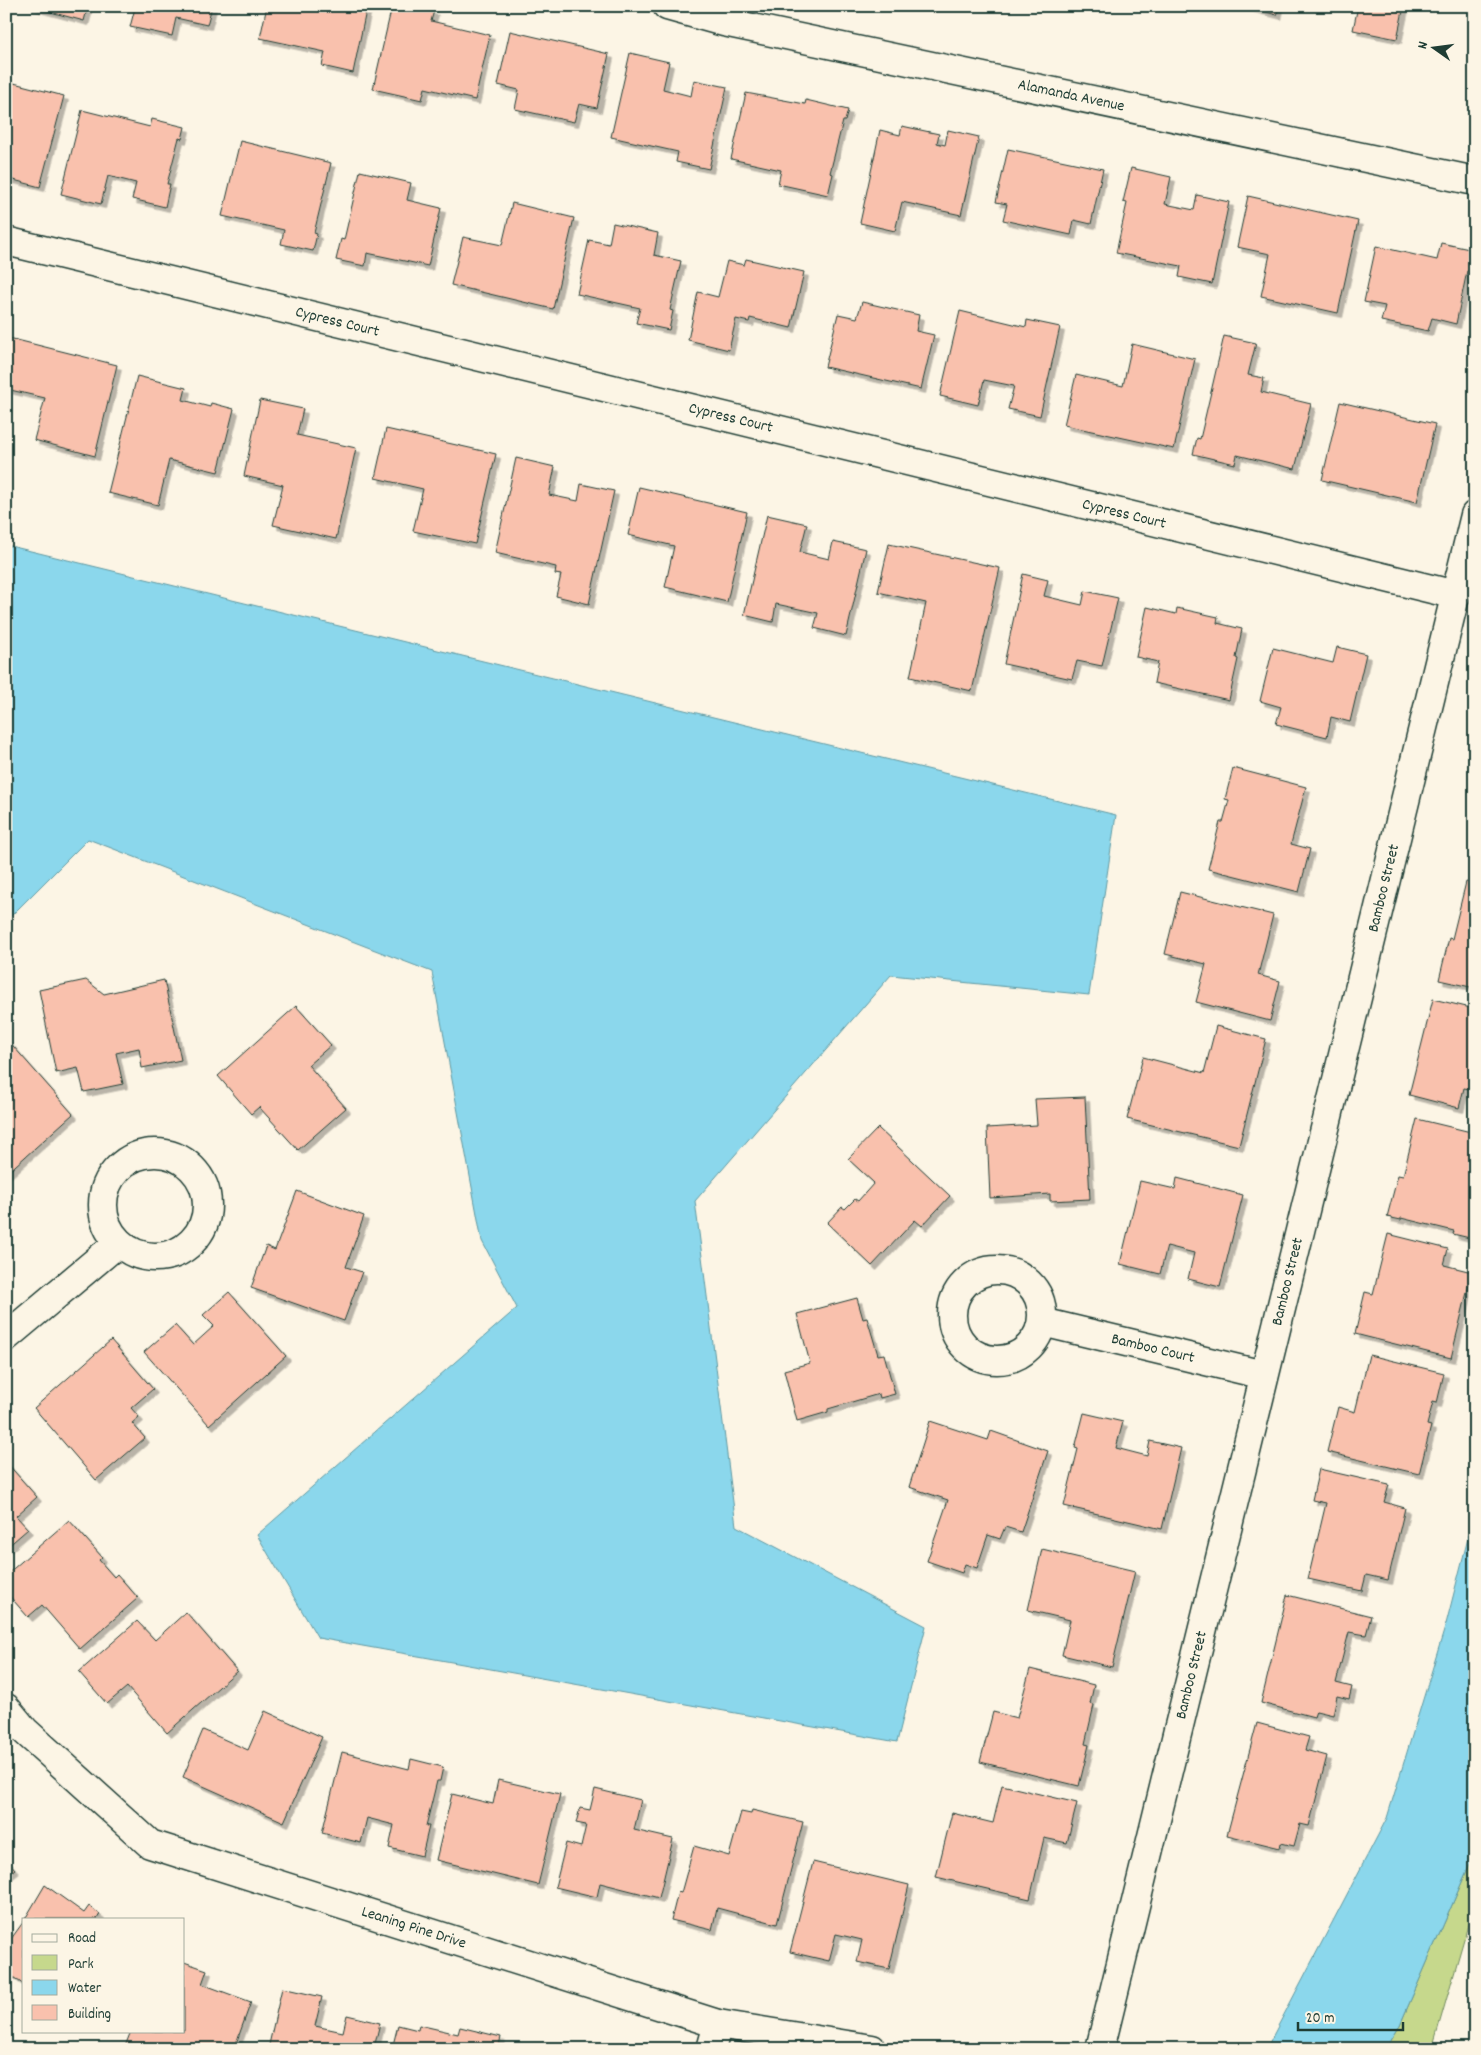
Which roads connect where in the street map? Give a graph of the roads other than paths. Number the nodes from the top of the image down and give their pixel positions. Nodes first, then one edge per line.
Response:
1 (668, 6) edge
2 (725, 14) edge
3 (1475, 181) edge
4 (6, 240) edge
5 (1475, 515) edge
6 (1456, 595) junction
7 (118, 1243) dead end
8 (1042, 1322) dead end
9 (6, 1337) edge
10 (1264, 1376) junction
11 (6, 1708) edge
12 (715, 2036) edge
13 (872, 2049) edge
14 (1100, 2049) edge

1 - 2 street, Alamanda Avenue
2 - 3 street, Alamanda Avenue
4 - 6 street, Cypress Court
5 - 6 street, Bamboo Street
6 - 10 street, Bamboo Street
7 - 9 street
8 - 10 street, Bamboo Court
10 - 14 street, Bamboo Street
11 - 12 street, Leaning Pine Drive
12 - 13 street, Leaning Pine Drive

